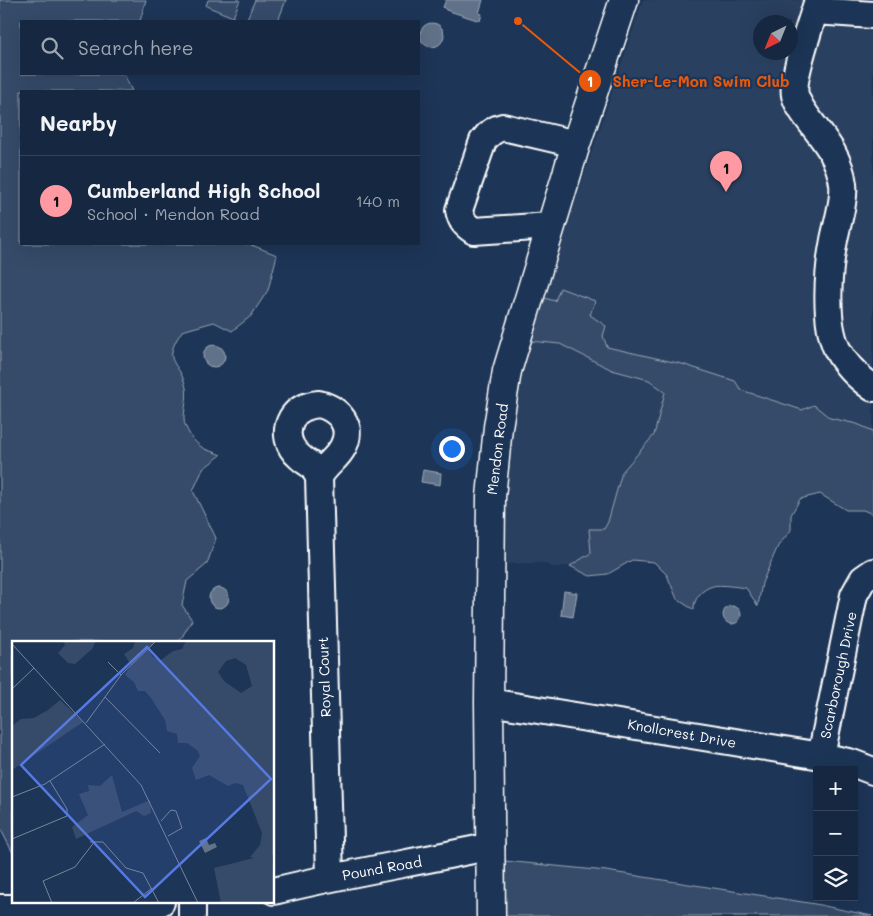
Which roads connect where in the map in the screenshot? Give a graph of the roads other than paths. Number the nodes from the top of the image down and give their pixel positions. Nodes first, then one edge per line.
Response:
1 (624, 0) edge
2 (816, 6) edge
3 (873, 15) edge
4 (576, 144) junction
5 (550, 226) junction
6 (869, 381) edge
7 (319, 477) dead end
8 (873, 572) edge
9 (489, 702) junction
10 (821, 756) junction
11 (873, 771) edge
12 (492, 846) junction
13 (330, 877) junction
14 (275, 891) edge
15 (124, 904) edge
16 (0, 908) edge
17 (491, 916) edge

1 - 4 main road, Mendon Road
2 - 3 street
2 - 6 street
4 - 5 main road, Mendon Road
4 - 5 street
5 - 9 main road, Mendon Road
7 - 13 street, Royal Court
8 - 10 street, Scarborough Drive
9 - 10 street, Knollcrest Drive
9 - 12 main road, Mendon Road
10 - 11 street, Knollcrest Drive
12 - 13 street, Pound Road
12 - 17 main road, Mendon Road
13 - 14 street, Pound Road
15 - 16 street

